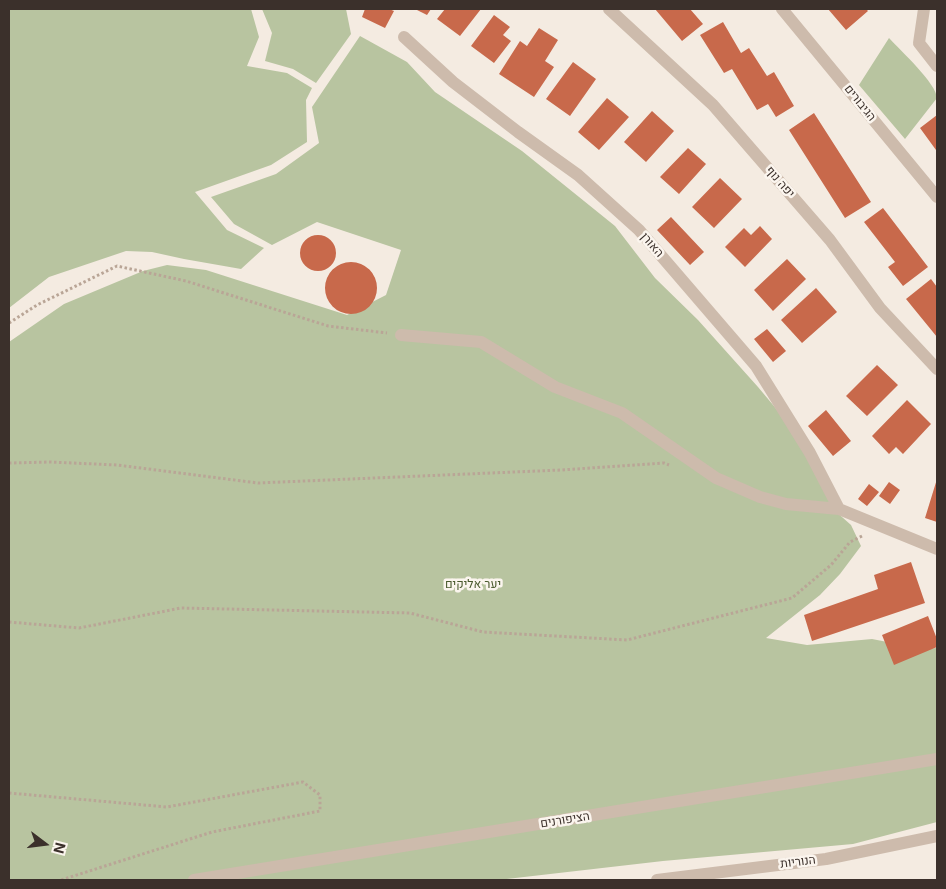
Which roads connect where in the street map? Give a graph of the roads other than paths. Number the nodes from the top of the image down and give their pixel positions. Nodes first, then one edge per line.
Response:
1 (609, 9) edge
2 (782, 9) edge
3 (924, 9) edge
4 (404, 36) dead end
5 (937, 66) edge
6 (937, 197) edge
7 (402, 335) road end
8 (937, 369) edge
9 (838, 509) junction
10 (937, 549) edge
11 (937, 759) edge
12 (937, 836) edge
13 (194, 880) edge
14 (657, 880) edge

1 - 8 street, יפה נוף
2 - 6 street, הגיבורים
3 - 5 street
4 - 9 street, האורן
7 - 9 street
9 - 10 street
11 - 13 street, הציפורנים
12 - 14 street, הנוריות

